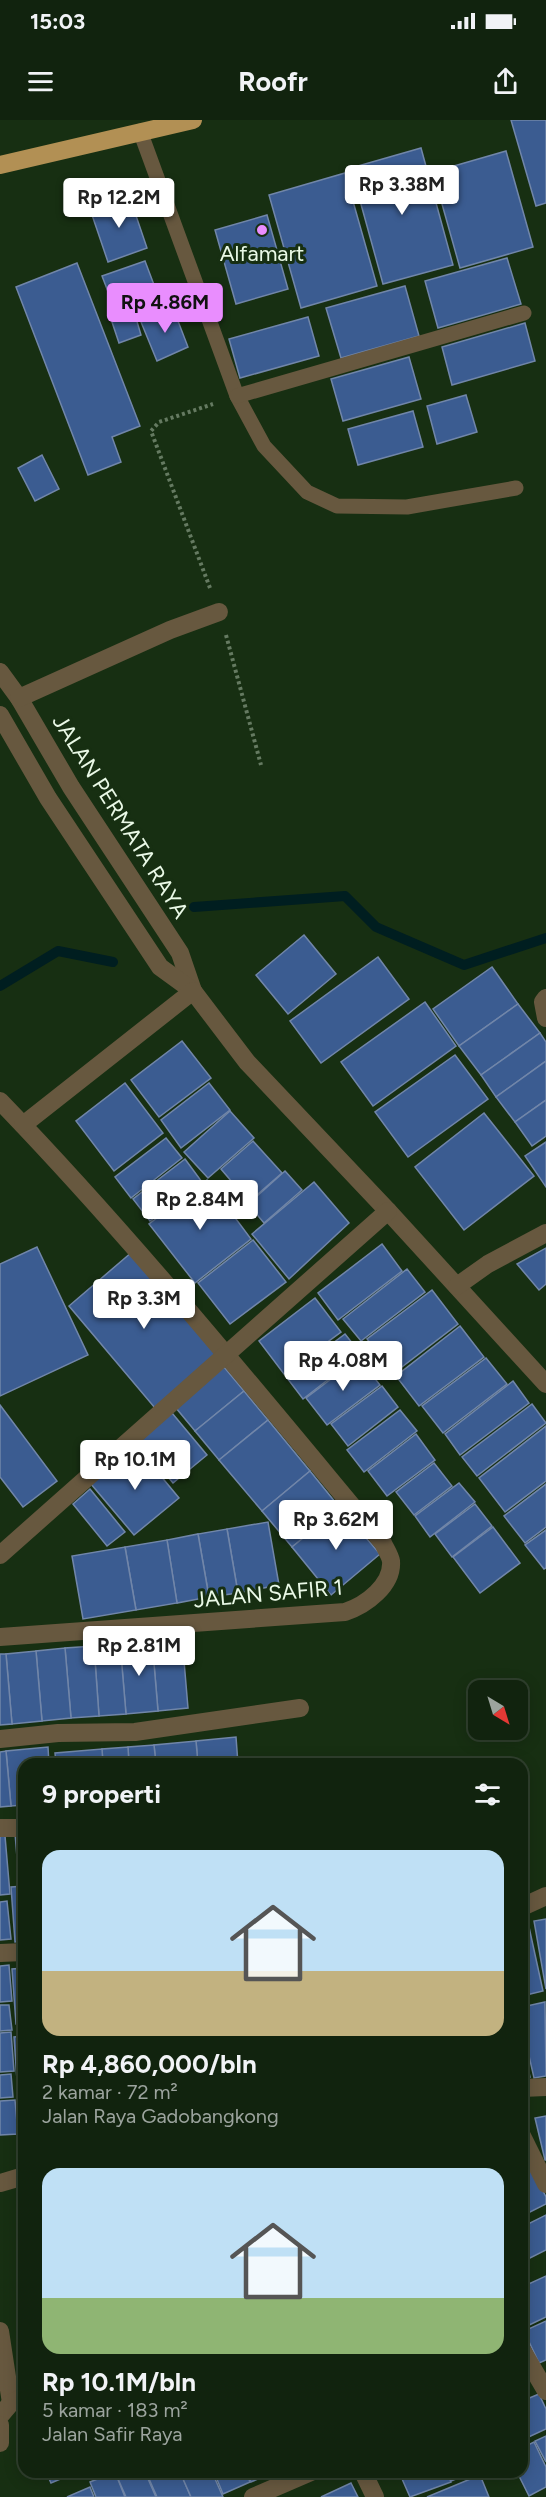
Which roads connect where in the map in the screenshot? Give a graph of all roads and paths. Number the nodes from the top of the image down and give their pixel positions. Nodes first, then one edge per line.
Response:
1 (193, 120) edge
2 (140, 131) junction
3 (0, 165) edge
4 (524, 313) dead end
5 (237, 396) junction
6 (516, 488) dead end
7 (219, 612) junction
8 (0, 672) edge
9 (19, 698) junction
10 (0, 715) edge
11 (261, 765) dead end
12 (193, 991) junction
13 (546, 998) edge
14 (546, 1018) edge
15 (0, 1101) edge
16 (23, 1125) junction
17 (388, 1211) junction
18 (546, 1233) edge
19 (457, 1286) junction
20 (225, 1354) junction
21 (546, 1384) edge
22 (0, 1556) edge
23 (0, 1637) edge
24 (300, 1708) dead end
25 (0, 1739) edge
26 (0, 1828) edge
27 (18, 1828) edge
28 (546, 1896) edge
29 (528, 1904) edge
30 (18, 1952) edge
31 (0, 1953) edge
32 (546, 2087) edge
33 (528, 2088) edge
34 (528, 2148) edge
35 (18, 2178) edge
36 (0, 2183) edge
37 (546, 2184) edge
38 (0, 2331) edge
39 (528, 2360) edge
40 (546, 2391) edge
41 (12, 2405) edge
42 (0, 2425) edge
43 (0, 2443) edge
44 (297, 2478) edge
45 (366, 2478) edge
46 (254, 2497) edge
47 (375, 2497) edge

1 - 2 highway
2 - 3 highway
2 - 5 lane
4 - 5 lane
5 - 6 lane
5 - 7 path
7 - 9 street
7 - 11 path
8 - 9 street, JALAN PERMATA RAYA
9 - 12 street, JALAN PERMATA RAYA
10 - 12 street
12 - 16 street
12 - 17 street
13 - 14 street
15 - 16 street, JALAN SAFIR 1
16 - 20 street, JALAN SAFIR 1
17 - 19 street
17 - 20 street
18 - 19 street
19 - 21 street
20 - 22 street
20 - 23 street, JALAN SAFIR 1
24 - 25 street
26 - 27 street
28 - 29 street
30 - 31 street
32 - 33 street
34 - 37 street
35 - 36 street
38 - 41 street
39 - 40 street
42 - 43 street
44 - 46 street
45 - 47 street

